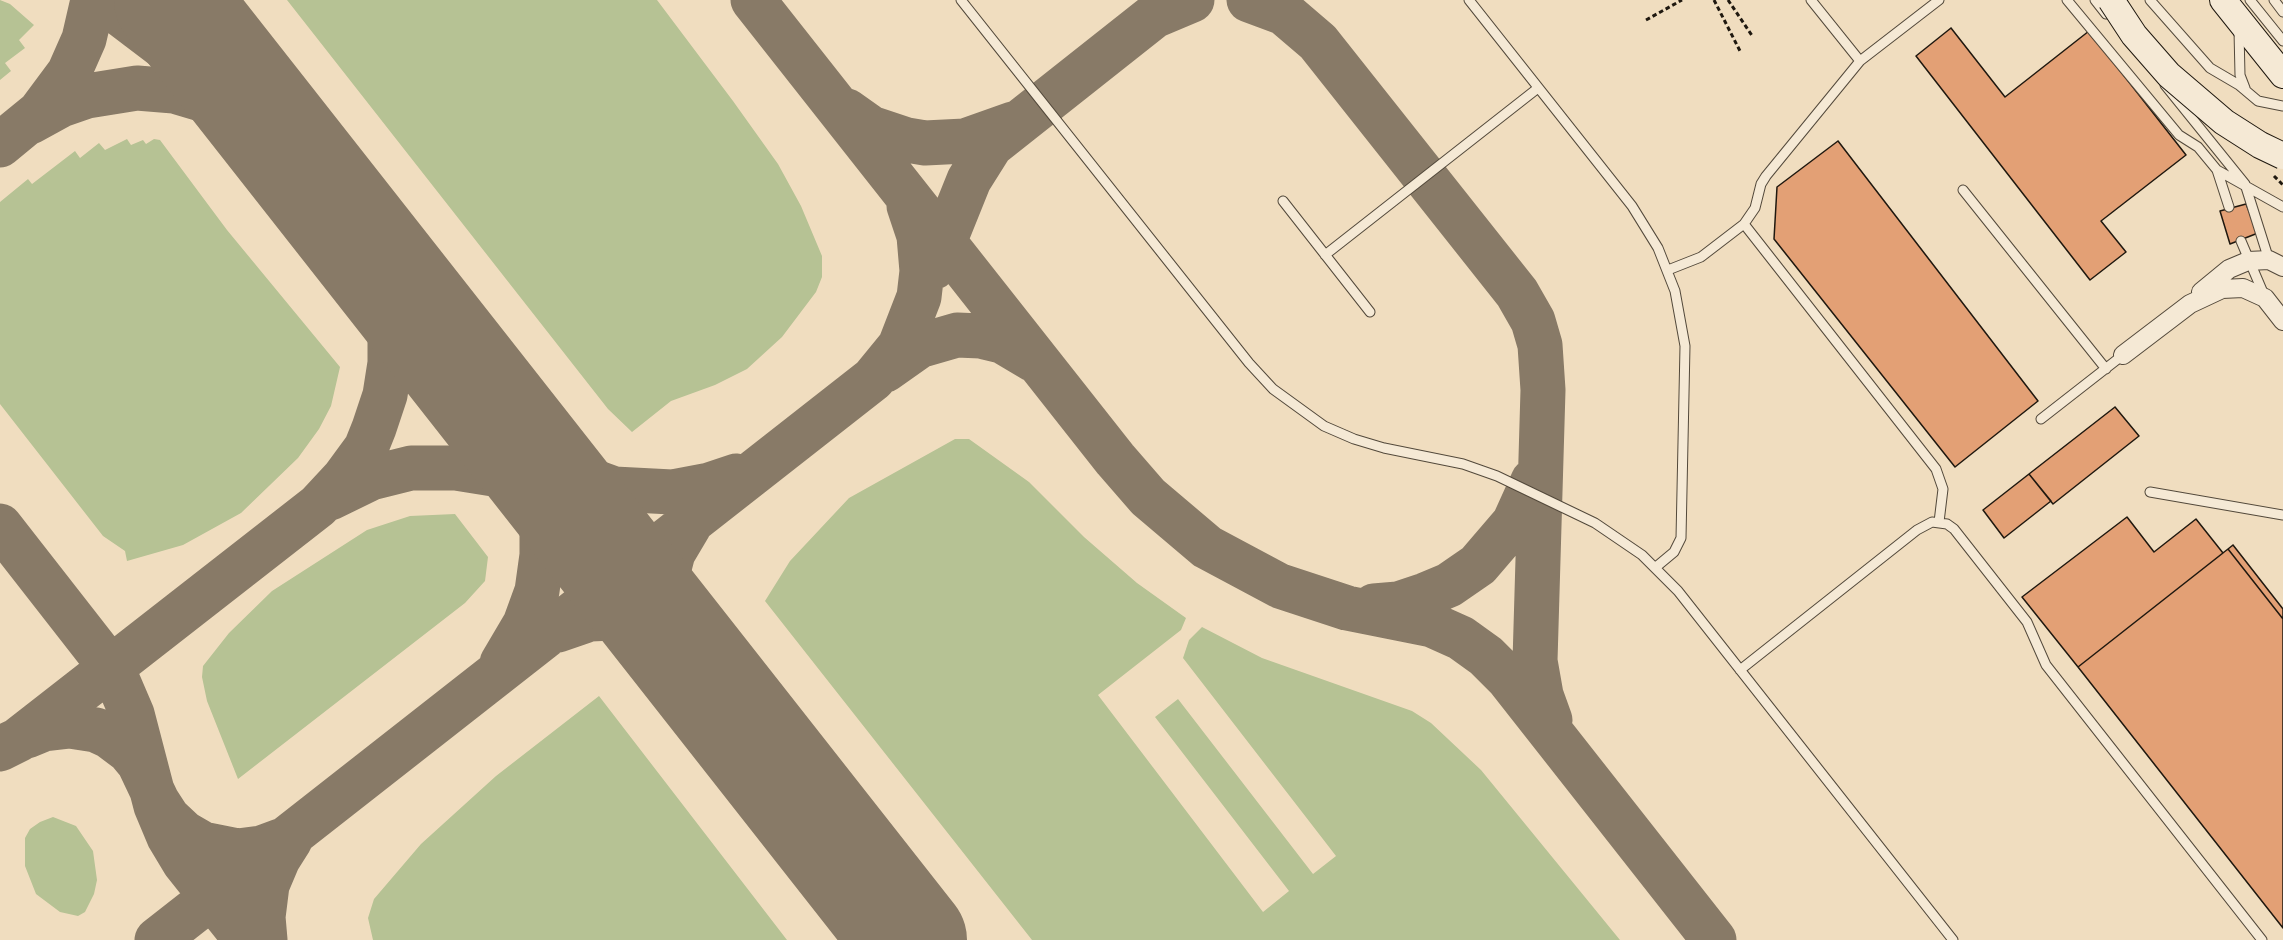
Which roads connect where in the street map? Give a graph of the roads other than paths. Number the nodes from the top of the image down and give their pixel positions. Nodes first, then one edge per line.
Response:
1 (961, 0) edge
2 (1468, 0) edge
3 (1811, 0) edge
4 (1938, 0) edge
5 (2067, 0) edge
6 (2095, 0) edge
7 (2111, 0) edge
8 (2150, 0) edge
9 (2274, 0) edge
10 (2235, 3) edge
11 (2283, 12) edge
12 (2283, 41) edge
13 (1860, 61) junction
14 (2283, 75) edge
15 (1538, 88) junction
16 (2246, 90) junction
17 (2283, 106) edge
18 (2283, 156) edge
19 (2217, 170) junction
20 (2244, 184) junction
21 (1963, 190) dead end
22 (1282, 201) dead end
23 (2229, 207) dead end
24 (2283, 207) edge
25 (1743, 224) junction
26 (2241, 241) dead end
27 (1325, 255) junction
28 (2248, 261) junction
29 (2276, 264) edge
30 (1668, 270) junction
31 (2265, 298) junction
32 (2190, 304) junction
33 (1370, 312) dead end
34 (2283, 321) edge
35 (2123, 355) joint
36 (2106, 369) junction
37 (2041, 419) dead end
38 (2150, 492) dead end
39 (2283, 515) edge
40 (1940, 522) junction
41 (1656, 567) junction
42 (1740, 670) junction
43 (1953, 940) edge
44 (2262, 940) edge

1 - 41 lane
2 - 15 lane
3 - 13 lane
4 - 13 lane
5 - 19 lane
6 - 20 lane
7 - 18 street, bridge
8 - 16 lane
9 - 11 lane
10 - 12 lane
10 - 14 street
10 - 16 lane
13 - 25 lane
15 - 27 lane
15 - 30 lane
16 - 17 lane
19 - 20 lane
19 - 23 lane
20 - 24 lane
20 - 29 lane
21 - 36 lane
22 - 27 lane
25 - 30 lane
25 - 40 lane
26 - 28 lane
27 - 33 lane
28 - 29 street
28 - 31 lane
28 - 32 street
30 - 41 lane
31 - 32 street
31 - 34 street
32 - 35 street
35 - 36 lane
36 - 37 lane
38 - 39 lane
40 - 42 lane
40 - 44 lane
41 - 42 lane
42 - 43 lane

